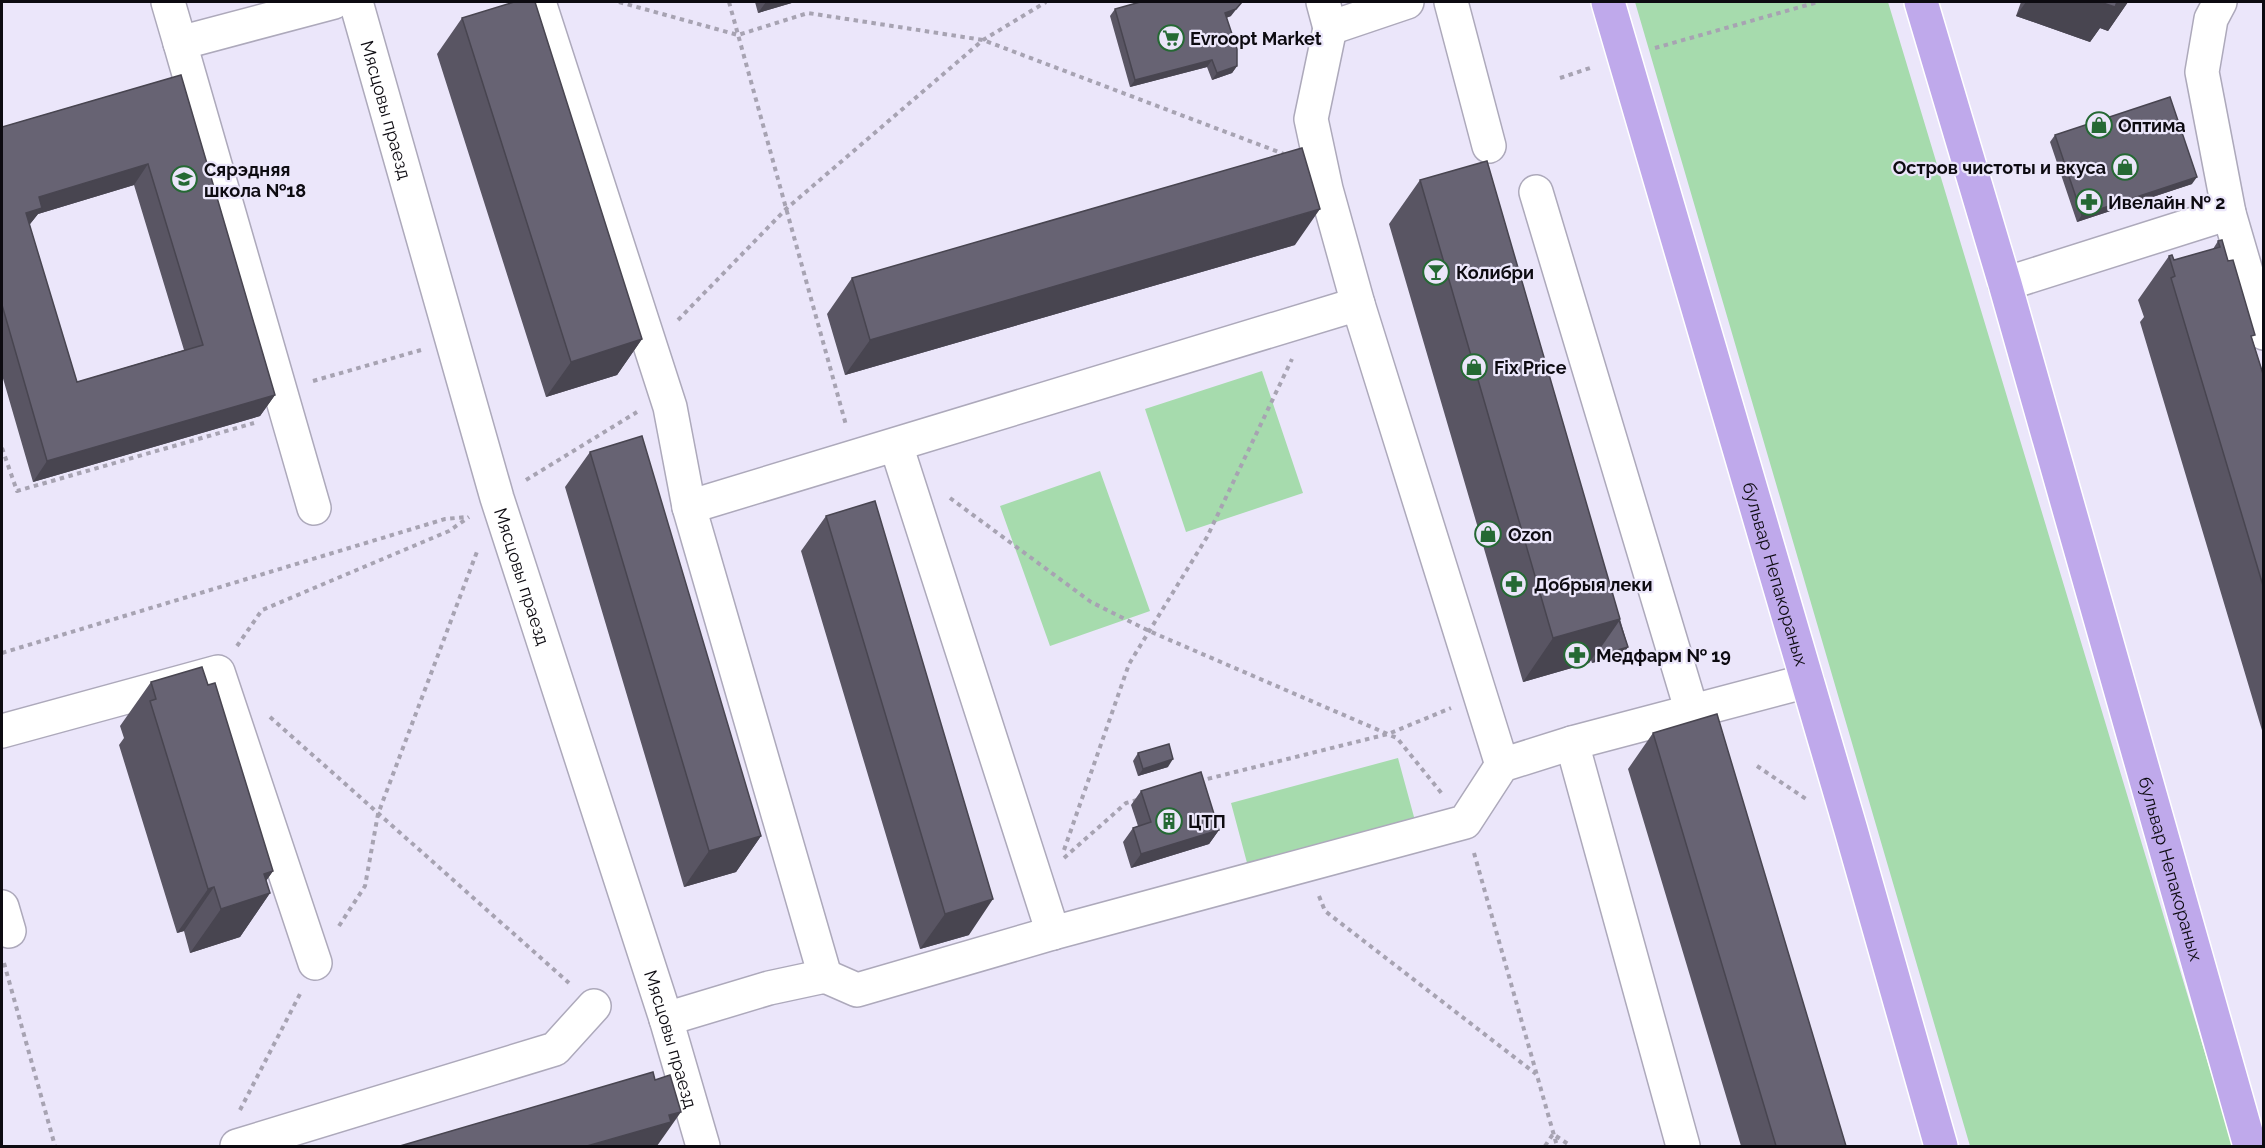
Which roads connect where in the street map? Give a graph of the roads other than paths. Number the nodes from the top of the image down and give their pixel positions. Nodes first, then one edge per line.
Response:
1 (168, 2) edge
2 (334, 2) edge
3 (356, 2) edge
4 (539, 2) edge
5 (1407, 2) edge
6 (1451, 2) edge
7 (1608, 2) edge
8 (1921, 2) edge
9 (2220, 2) edge
10 (1326, 15) edge
11 (180, 43) junction
12 (1489, 146) dead end
13 (1536, 192) dead end
14 (2229, 213) junction
15 (2005, 284) junction
16 (1358, 303) junction
17 (2264, 333) edge
18 (896, 445) junction
19 (689, 507) junction
20 (314, 508) dead end
21 (1807, 681) junction
22 (1692, 712) junction
23 (2, 731) edge
24 (1572, 743) junction
25 (1502, 765) junction
26 (1053, 933) junction
27 (315, 963) road end
28 (825, 976) junction
29 (594, 1006) road end
30 (666, 1019) junction
31 (237, 1131) edge
32 (703, 1146) edge
33 (1683, 1146) edge
34 (1941, 1146) edge
35 (2250, 1146) edge

1 - 11 street
2 - 11 street
3 - 30 street, Мясцовы праезд
4 - 19 street
5 - 10 street
6 - 12 street
7 - 21 main road, бульвар Непакораных
8 - 15 main road, бульвар Непакораных
9 - 14 street
10 - 16 street
11 - 20 street
13 - 22 street
14 - 15 street
14 - 17 street
15 - 35 main road, бульвар Непакораных
16 - 18 street
16 - 25 street
18 - 19 street
18 - 26 street
19 - 28 street
21 - 22 street
21 - 34 main road, бульвар Непакораных
22 - 24 street
23 - 27 street
24 - 25 street
24 - 33 street
25 - 26 street
26 - 28 street
28 - 30 street
29 - 31 street
30 - 32 street, Мясцовы праезд

